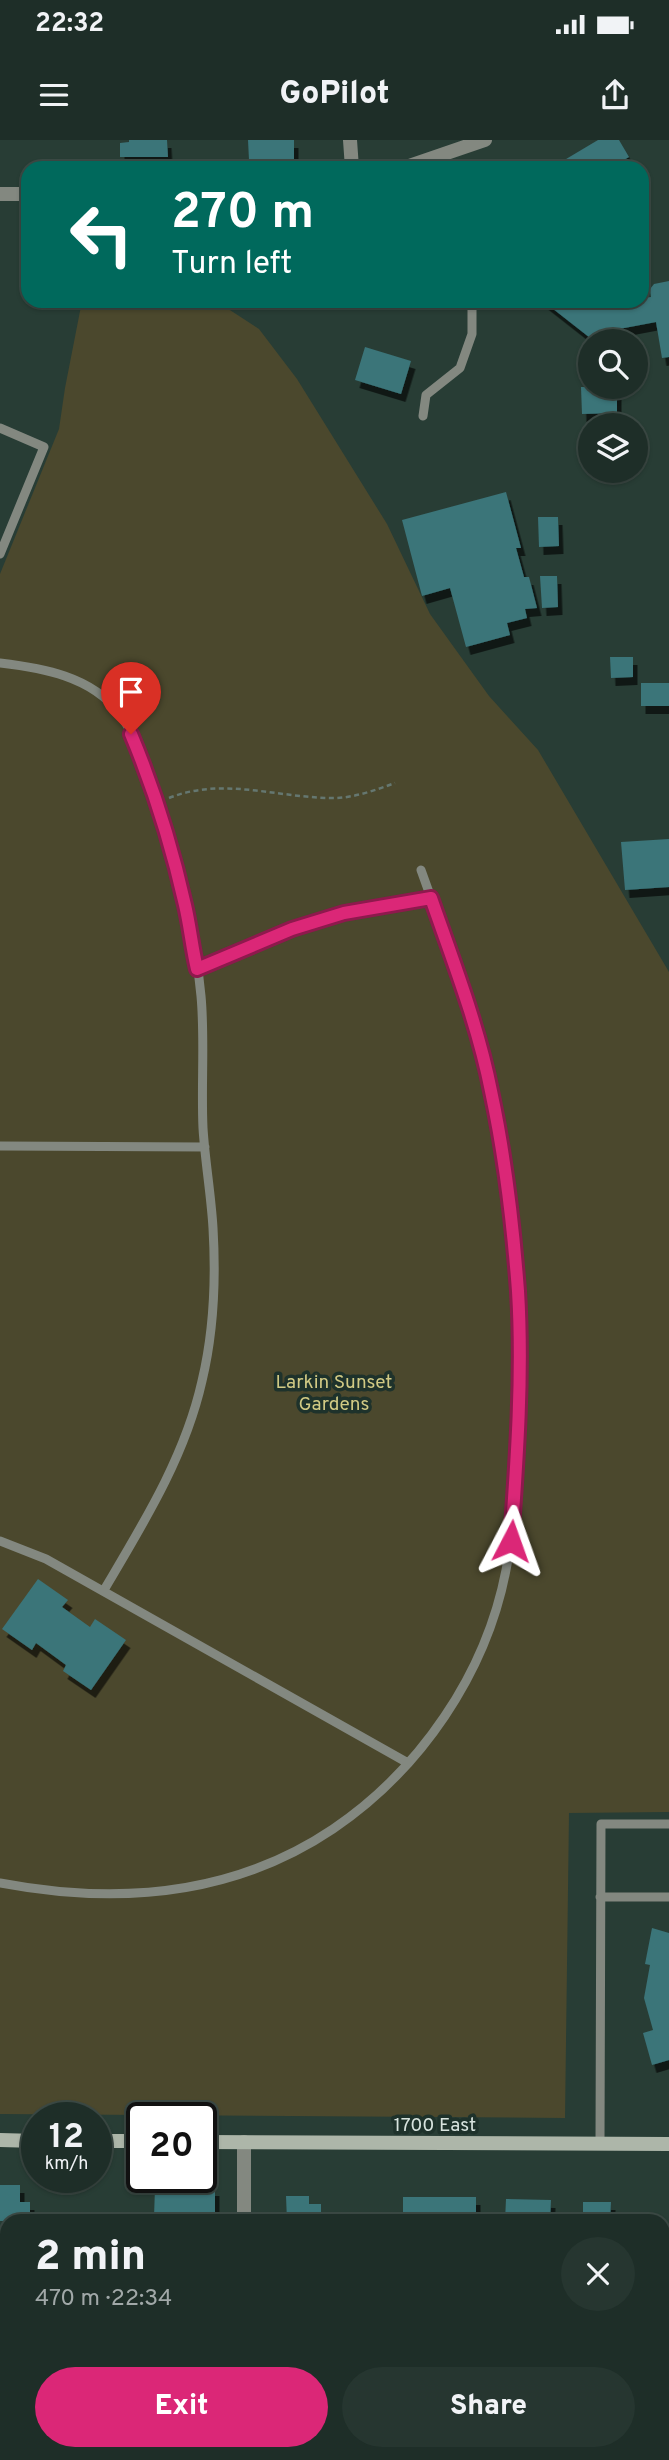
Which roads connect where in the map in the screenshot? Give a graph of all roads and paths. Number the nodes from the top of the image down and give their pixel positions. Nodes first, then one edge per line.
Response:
1 (351, 140) edge
2 (485, 140) edge
3 (352, 161) edge
4 (441, 161) edge
5 (0, 194) edge
6 (21, 194) edge
7 (472, 308) edge
8 (423, 416) dead end
9 (0, 428) edge
10 (0, 554) edge
11 (0, 663) edge
12 (395, 783) dead end
13 (156, 803) junction
14 (421, 870) dead end
15 (431, 898) junction
16 (197, 969) junction
17 (0, 1146) edge
18 (205, 1147) junction
19 (0, 1541) edge
20 (104, 1590) junction
21 (408, 1763) junction
22 (669, 1824) edge
23 (0, 1883) edge
24 (600, 1897) junction
25 (669, 1897) edge
26 (0, 2140) edge
27 (21, 2141) edge
28 (217, 2142) edge
29 (244, 2142) junction
30 (600, 2144) junction
31 (669, 2144) edge
32 (244, 2214) edge

1 - 3 street
2 - 4 street
5 - 6 street
7 - 8 lane
9 - 10 lane
11 - 13 lane
12 - 13 path
13 - 16 lane
14 - 15 lane
15 - 16 lane
15 - 21 lane
16 - 18 lane
17 - 18 lane
18 - 20 lane
19 - 20 lane
20 - 21 lane
21 - 23 lane
22 - 24 lane
24 - 25 lane
24 - 30 lane
26 - 27 main road
28 - 29 main road, 1700 East
29 - 30 main road, 1700 East
29 - 32 street
30 - 31 main road, 1700 East

